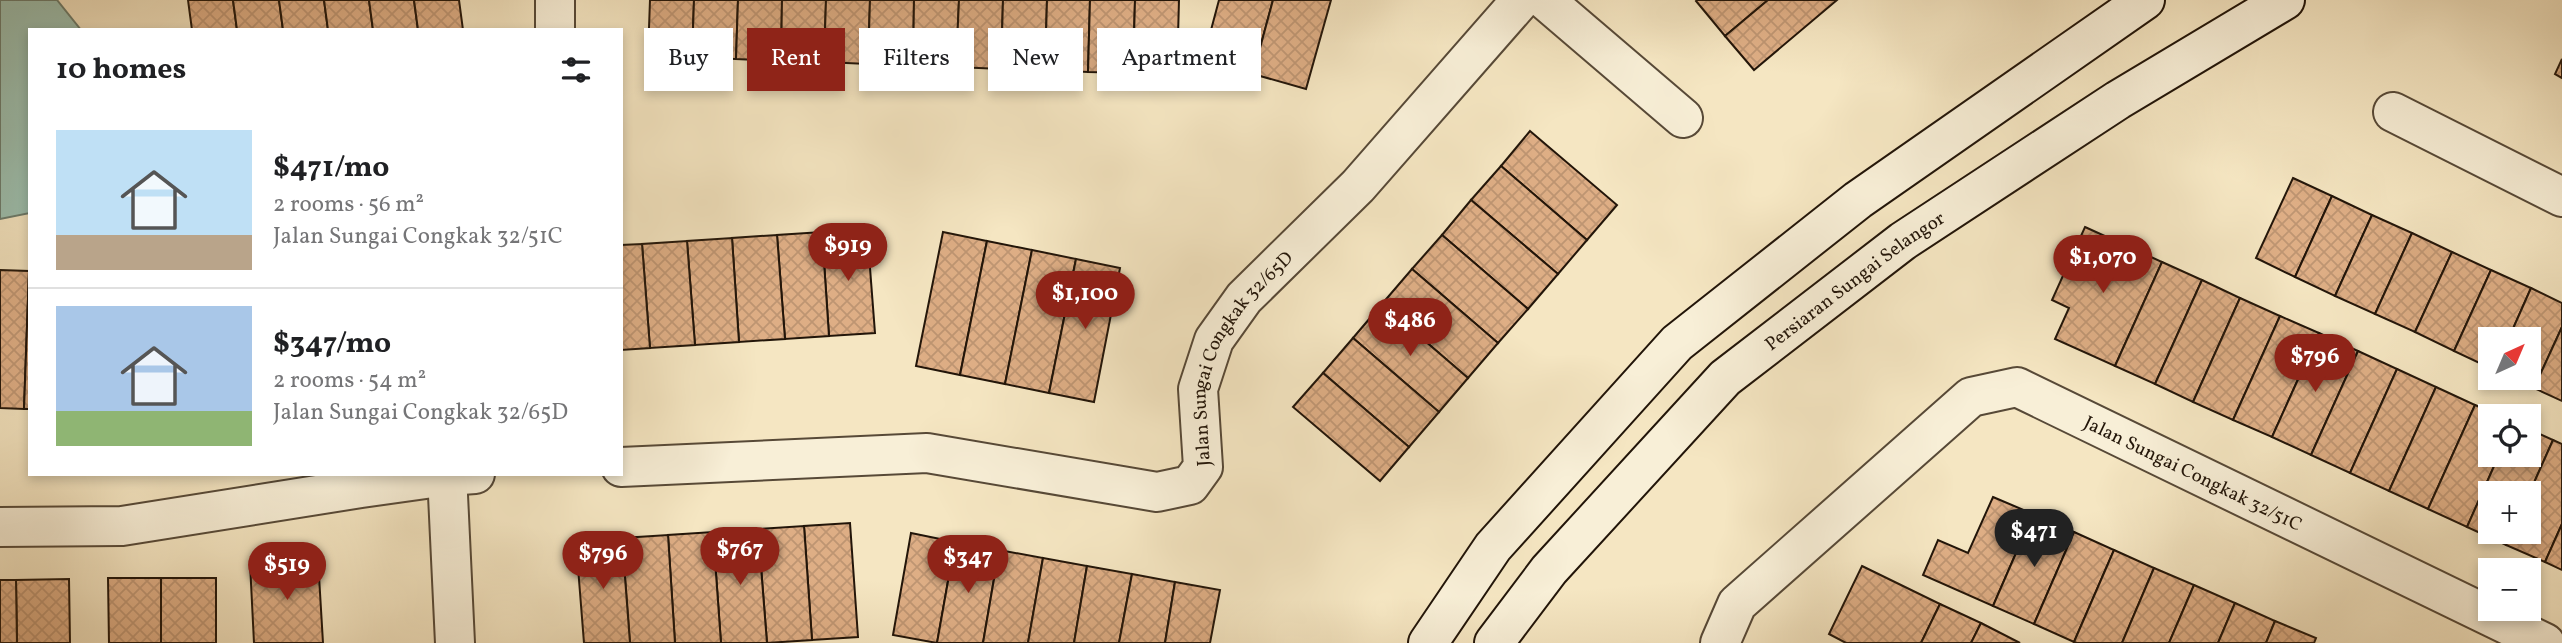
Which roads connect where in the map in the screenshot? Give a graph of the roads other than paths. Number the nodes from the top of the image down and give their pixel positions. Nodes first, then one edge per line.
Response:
1 (555, 0) edge
2 (1521, 0) edge
3 (1545, 0) edge
4 (2145, 0) edge
5 (2285, 0) edge
6 (555, 28) edge
7 (2393, 112) dead end
8 (1683, 118) dead end
9 (2562, 197) edge
10 (623, 467) edge
11 (449, 476) edge
12 (456, 476) edge
13 (0, 527) edge
14 (455, 643) edge
15 (1428, 643) edge
16 (1494, 643) edge
17 (1720, 643) edge
18 (2545, 643) edge

1 - 6 street
2 - 10 street, Jalan Sungai Congkak 32/65D
3 - 8 street
4 - 15 street
5 - 16 street, Persiaran Sungai Selangor
7 - 9 street
11 - 13 street
12 - 14 street
17 - 18 street, Jalan Sungai Congkak 32/51C

